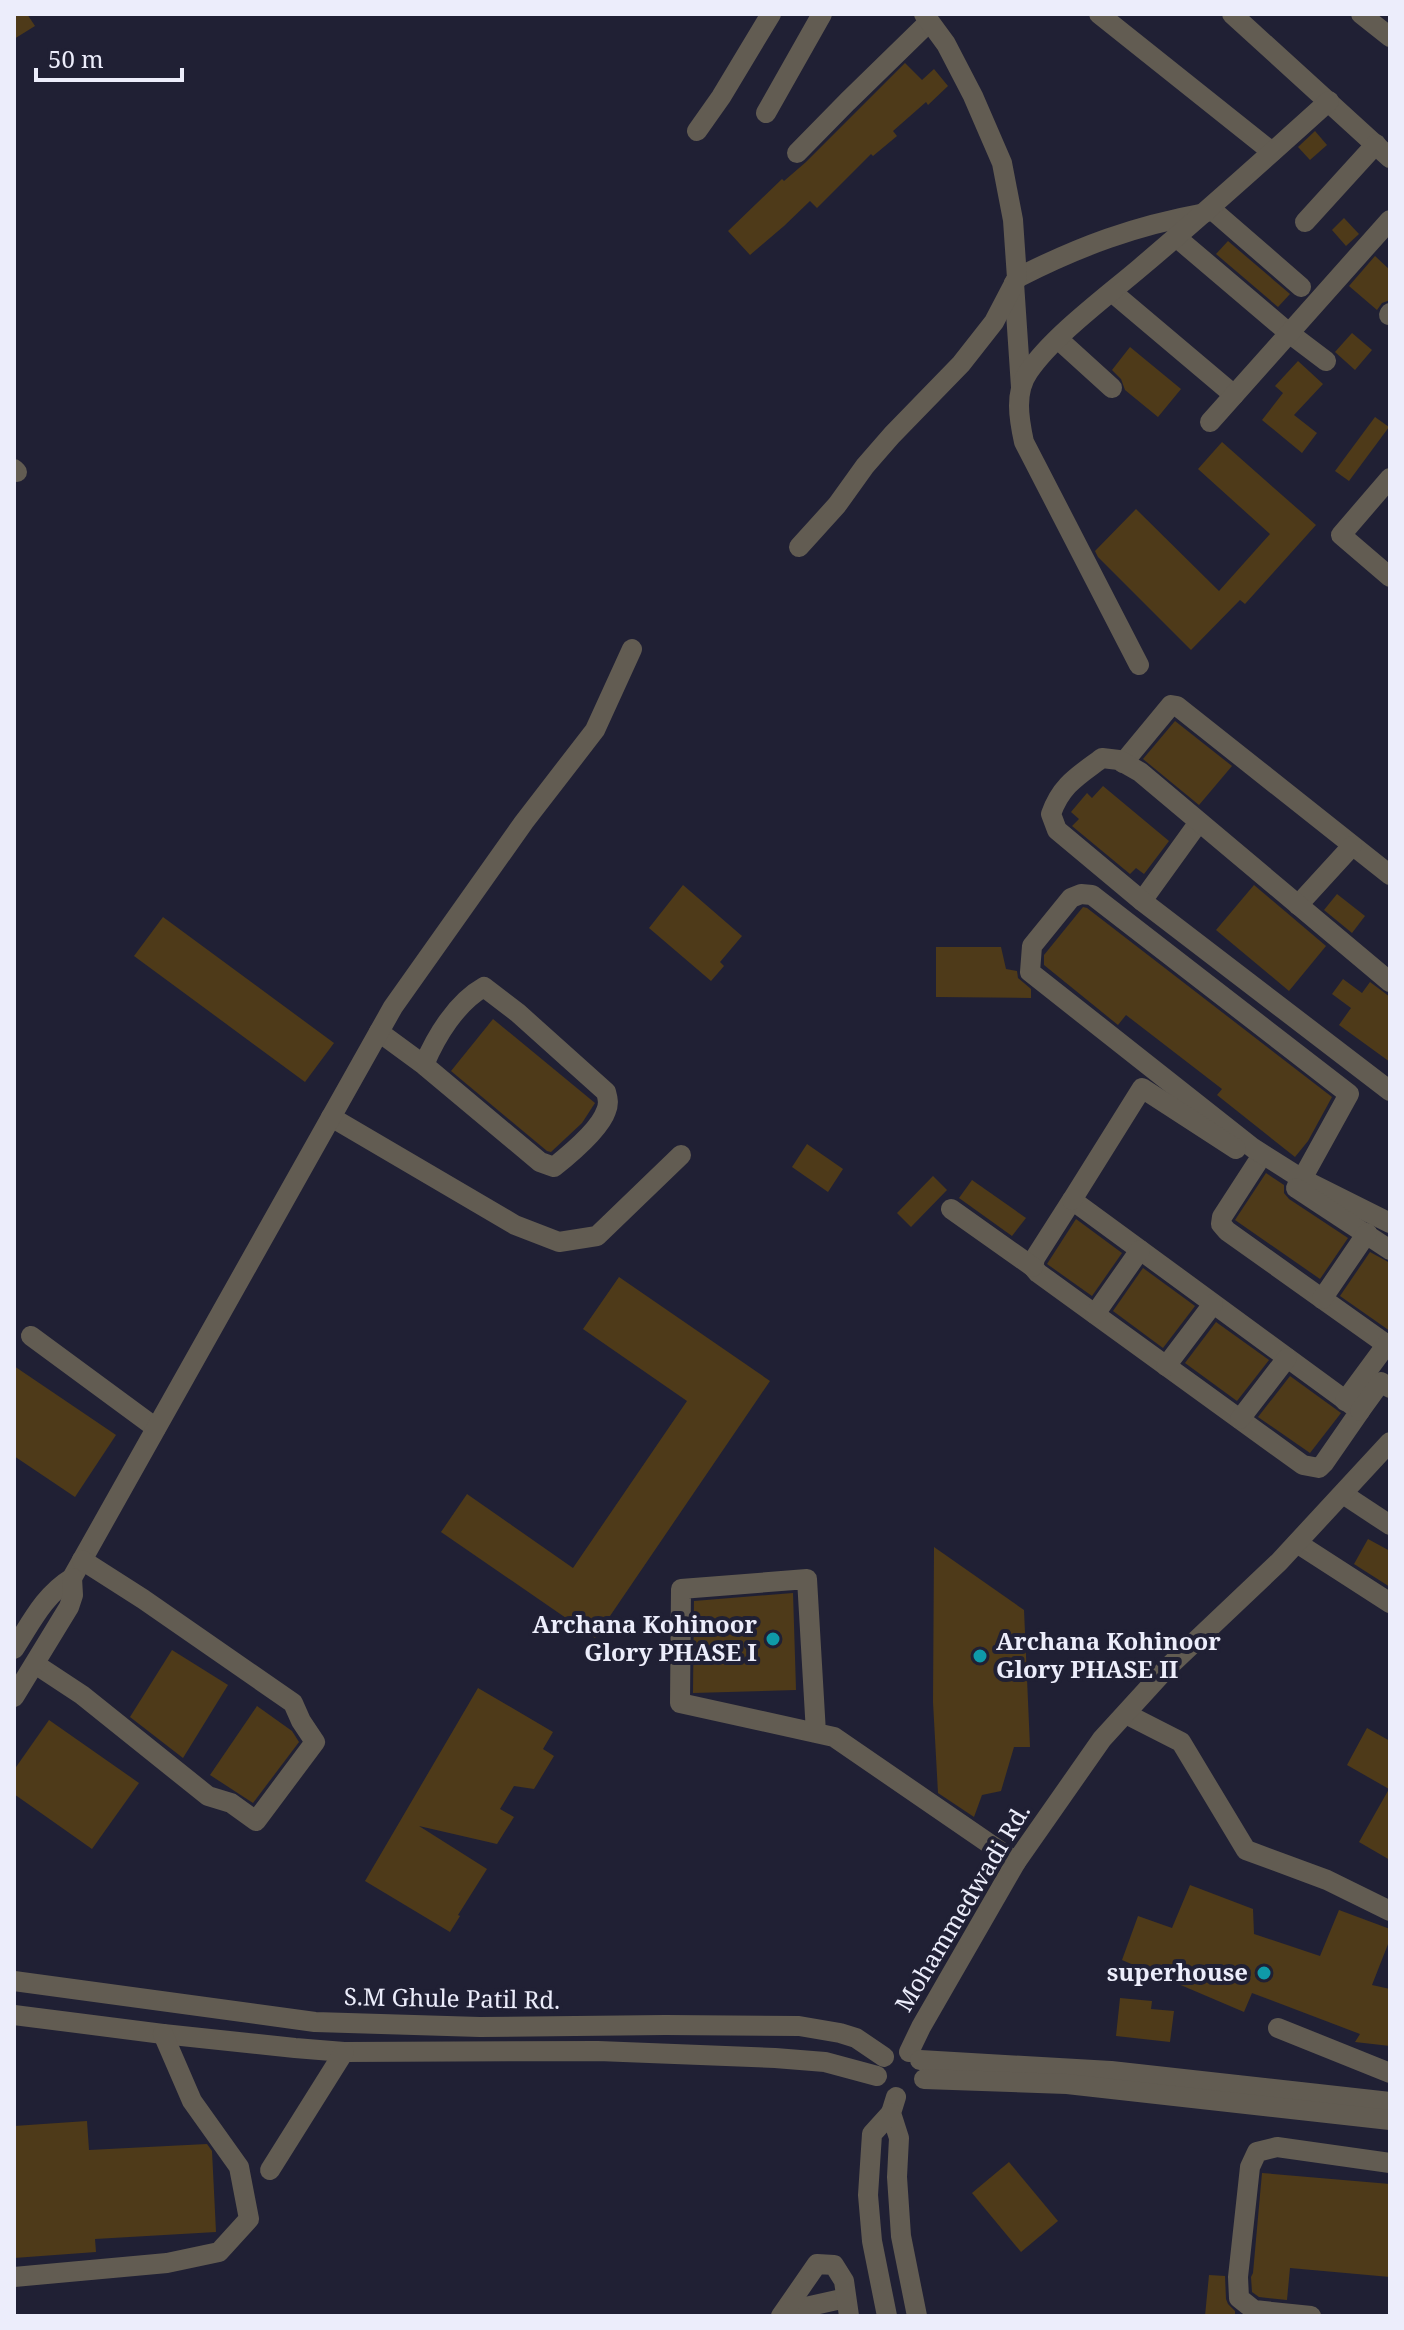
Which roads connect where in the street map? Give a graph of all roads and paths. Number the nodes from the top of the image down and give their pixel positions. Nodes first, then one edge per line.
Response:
1 (771, 14) edge
2 (822, 14) edge
3 (1099, 14) edge
4 (1232, 14) edge
5 (1361, 14) edge
6 (927, 18) edge
7 (1390, 37) edge
8 (1329, 101) junction
9 (766, 113) dead end
10 (697, 131) dead end
11 (1383, 151) edge
12 (1272, 152) junction
13 (797, 153) dead end
14 (1208, 210) junction
15 (1390, 220) edge
16 (1305, 222) dead end
17 (1176, 237) junction
18 (1015, 280) junction
19 (1301, 287) dead end
20 (1112, 292) junction
21 (1289, 333) junction
22 (1058, 339) junction
23 (1326, 361) dead end
24 (1112, 388) dead end
25 (1021, 389) junction
26 (1234, 395) junction
27 (1210, 422) dead end
28 (1390, 478) edge
29 (799, 547) dead end
30 (1390, 577) edge
31 (632, 649) dead end
32 (1139, 665) dead end
33 (1123, 763) junction
34 (1199, 822) junction
35 (1352, 846) junction
36 (1390, 875) edge
37 (1142, 901) junction
38 (1298, 905) junction
39 (1390, 982) edge
40 (379, 1032) junction
41 (424, 1065) junction
42 (1390, 1091) edge
43 (331, 1117) junction
44 (681, 1155) dead end
45 (1257, 1163) junction
46 (1302, 1179) junction
47 (1072, 1200) junction
48 (951, 1209) dead end
49 (1390, 1223) edge
50 (1367, 1233) junction
51 (1140, 1250) junction
52 (1390, 1250) edge
53 (1033, 1267) junction
54 (1322, 1299) junction
55 (1213, 1304) junction
56 (1095, 1314) junction
57 (31, 1336) dead end
58 (1388, 1346) edge
59 (1287, 1358) junction
60 (1166, 1366) junction
61 (1387, 1379) edge
62 (1353, 1406) junction
63 (1240, 1419) junction
64 (156, 1428) junction
65 (1387, 1451) edge
66 (1343, 1494) junction
67 (1390, 1525) edge
68 (1297, 1543) junction
69 (77, 1569) junction
70 (1390, 1603) edge
71 (14, 1649) edge
72 (35, 1664) junction
73 (14, 1697) edge
74 (1126, 1714) junction
75 (825, 1735) junction
76 (1016, 1862) junction
77 (1390, 1911) edge
78 (14, 1981) edge
79 (14, 2015) edge
80 (1278, 2028) dead end
81 (163, 2034) junction
82 (344, 2052) junction
83 (917, 2063) junction
84 (880, 2066) junction
85 (1390, 2073) edge
86 (1390, 2102) edge
87 (894, 2105) junction
88 (1390, 2120) edge
89 (1390, 2163) edge
90 (270, 2170) dead end
91 (14, 2277) edge
92 (848, 2307) edge
93 (801, 2308) dead end
94 (781, 2316) edge
95 (887, 2316) edge
96 (917, 2316) edge
97 (1311, 2316) edge

1 - 10 street
2 - 9 street
3 - 12 street
4 - 8 street
5 - 7 street
6 - 13 street
6 - 18 street
8 - 11 street
8 - 12 street
11 - 16 street
12 - 14 street
14 - 17 street
14 - 18 street
14 - 19 street
15 - 21 street
17 - 20 street
17 - 21 street
18 - 25 street
18 - 29 street
20 - 22 street
20 - 26 street
21 - 23 street
21 - 26 street
22 - 24 street
22 - 25 street
25 - 32 street
26 - 27 street
28 - 30 street
31 - 40 street
33 - 34 street
33 - 35 street
33 - 37 street
34 - 37 street
34 - 38 street
35 - 36 street
35 - 38 street
37 - 42 street
38 - 39 street
40 - 41 street
40 - 43 street
41 - 41 street
43 - 44 street
43 - 64 street
45 - 47 street
45 - 50 street
45 - 54 street
46 - 46 street
46 - 49 street
47 - 51 street
47 - 53 street
48 - 53 street
50 - 52 street
50 - 54 street
51 - 55 street
51 - 56 street
53 - 56 street
54 - 58 street
55 - 59 street
55 - 60 street
56 - 60 street
57 - 64 street
58 - 62 street
59 - 62 street
59 - 63 street
60 - 63 street
61 - 62 street
62 - 63 street
64 - 69 street
65 - 66 street, Mohammedwadi Rd.
66 - 67 street
66 - 68 street, Mohammedwadi Rd.
68 - 70 street
68 - 74 street, Mohammedwadi Rd.
69 - 71 street
69 - 72 street
69 - 72 street
72 - 73 street
74 - 76 street, Mohammedwadi Rd.
74 - 77 street
75 - 75 street
75 - 76 street
76 - 83 street, Mohammedwadi Rd.
78 - 84 street, S.M Ghule Patil Rd.
79 - 81 street, S.M Ghule Patil Rd.
80 - 85 street
81 - 82 street, S.M Ghule Patil Rd.
81 - 91 street
82 - 84 street, S.M Ghule Patil Rd.
82 - 90 street
83 - 84 street
83 - 86 street
83 - 87 street
83 - 88 street
84 - 87 street
87 - 95 street
87 - 96 street
89 - 97 street
92 - 93 street
92 - 94 street

